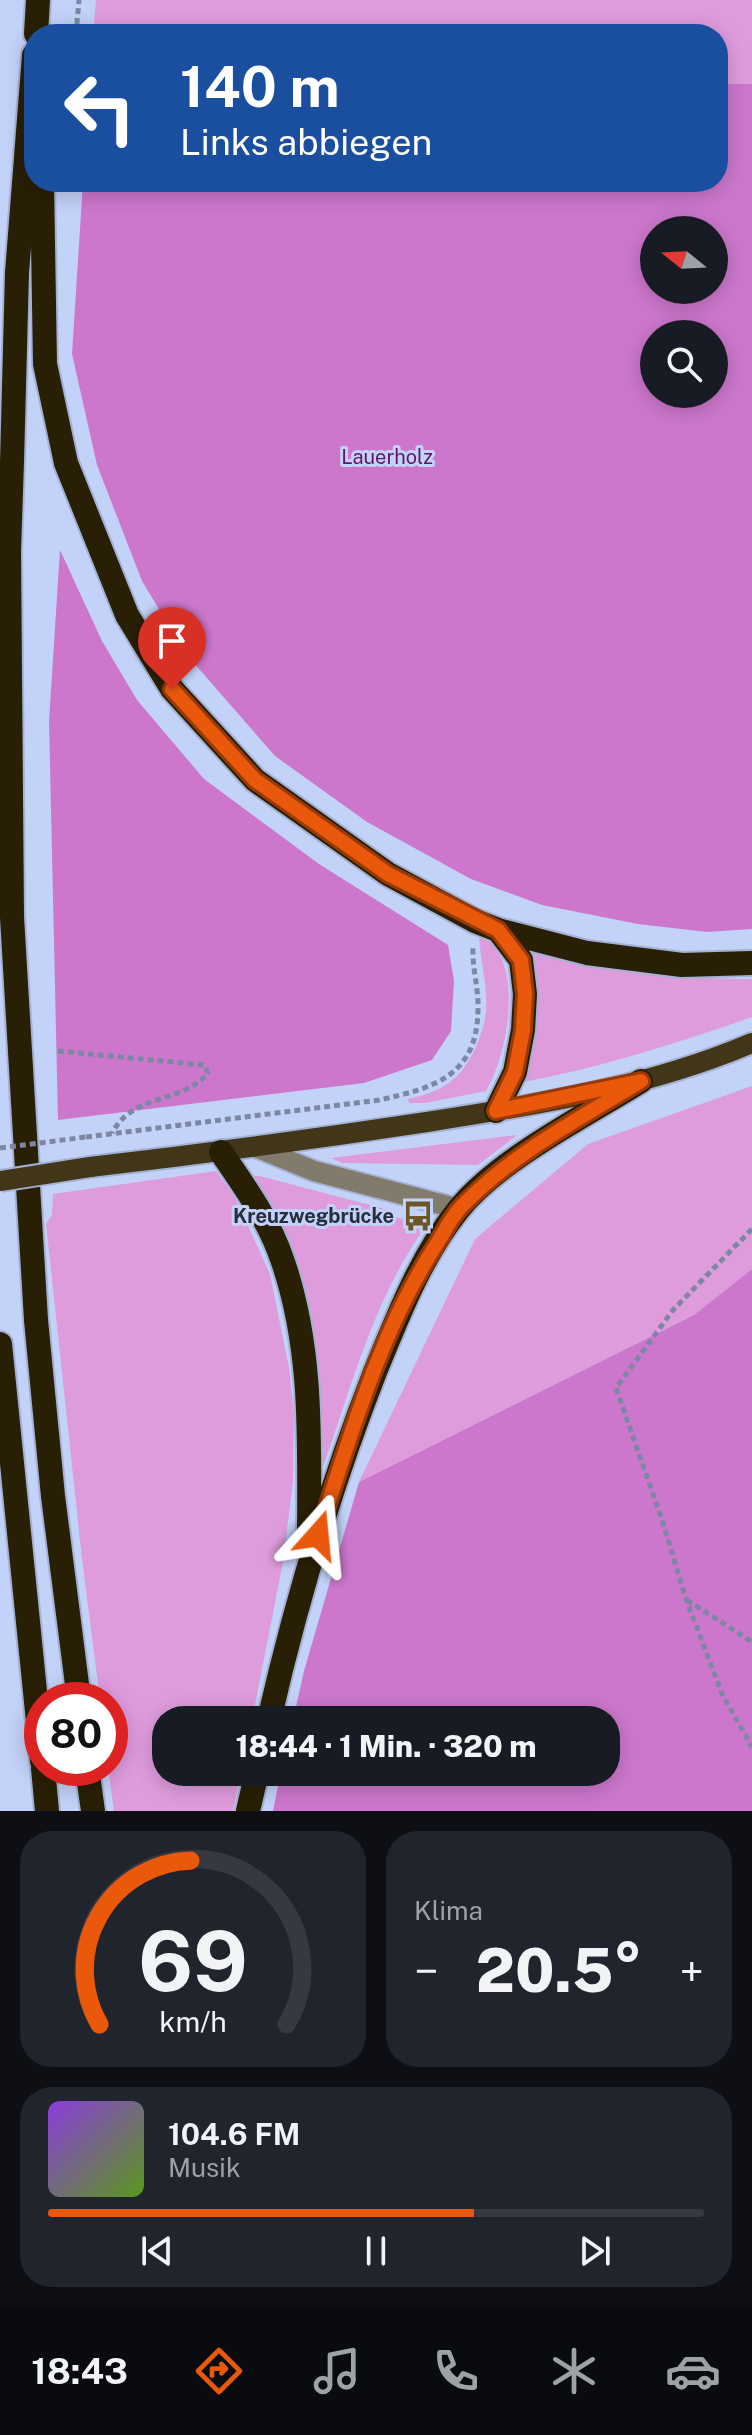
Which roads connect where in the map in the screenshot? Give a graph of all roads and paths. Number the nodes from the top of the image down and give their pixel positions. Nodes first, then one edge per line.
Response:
1 (39, 0) edge
2 (79, 0) edge
3 (38, 24) edge
4 (77, 24) edge
5 (24, 183) edge
6 (42, 192) edge
7 (475, 921) junction
8 (498, 930) junction
9 (752, 963) edge
10 (752, 1043) edge
11 (58, 1051) dead end
12 (641, 1081) junction
13 (496, 1111) junction
14 (111, 1133) junction
15 (0, 1148) edge
16 (258, 1148) junction
17 (221, 1152) junction
18 (0, 1181) edge
19 (459, 1209) junction
20 (752, 1229) edge
21 (0, 1344) edge
22 (309, 1563) junction
23 (686, 1599) junction
24 (752, 1642) edge
25 (34, 1682) edge
26 (77, 1682) edge
27 (273, 1706) edge
28 (752, 1747) edge
29 (45, 1786) edge
30 (90, 1786) edge
31 (254, 1786) edge
32 (47, 1811) edge
33 (93, 1811) edge
34 (248, 1811) edge

1 - 3 highway
2 - 4 path
5 - 26 highway
6 - 7 highway
7 - 8 highway
7 - 14 path
8 - 9 highway
8 - 13 highway
10 - 12 main road
11 - 14 path
12 - 13 main road
12 - 19 highway
13 - 16 main road
14 - 15 path, bridge
16 - 17 main road
16 - 19 lane
17 - 18 main road, bridge
17 - 22 highway
19 - 22 highway
20 - 23 path
21 - 25 highway
22 - 27 highway
23 - 24 path
23 - 28 path
29 - 32 highway
30 - 33 highway
31 - 34 highway

